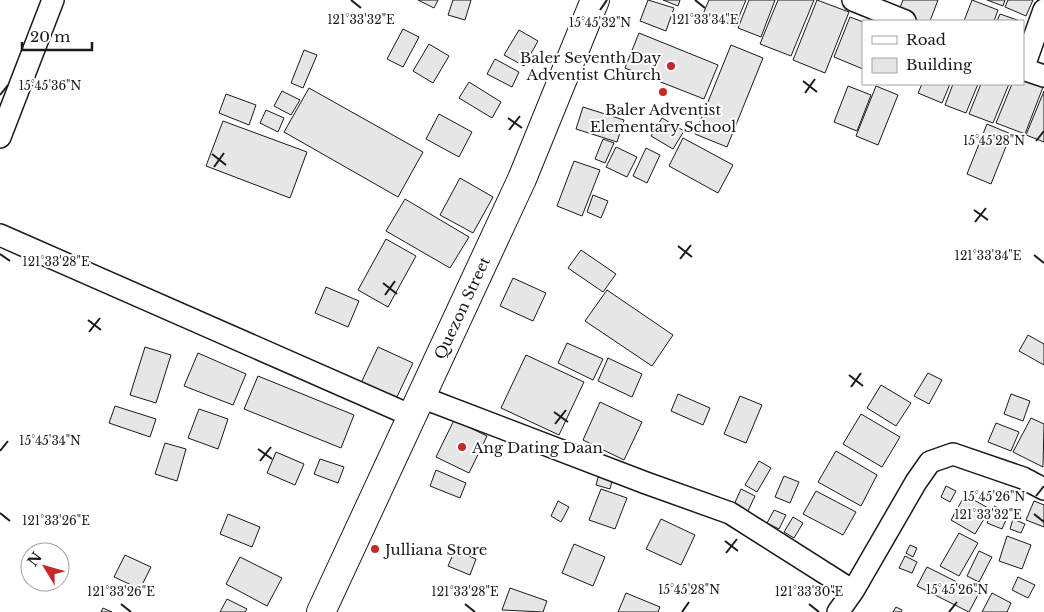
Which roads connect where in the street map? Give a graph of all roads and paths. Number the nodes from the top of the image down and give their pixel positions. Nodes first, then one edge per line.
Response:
1 (53, 0) edge
2 (596, 0) edge
3 (852, 0) edge
4 (1044, 10) edge
5 (902, 20) edge
6 (1024, 66) edge
7 (1024, 69) edge
8 (1044, 76) edge
9 (0, 137) edge
10 (0, 235) edge
11 (416, 407) junction
12 (1044, 489) edge
13 (853, 591) junction
14 (321, 612) edge
15 (838, 612) edge

1 - 9 street
2 - 11 main road, Quezon Street
3 - 5 street
4 - 6 street
7 - 8 street
10 - 11 street
11 - 13 street
11 - 14 main road, Quezon Street
12 - 13 street
13 - 15 street

